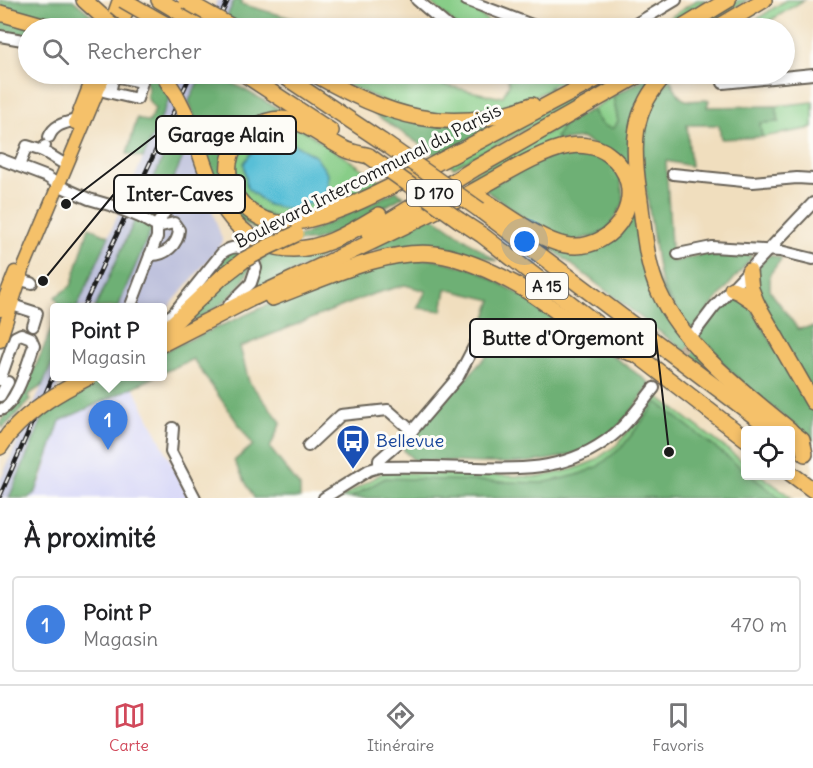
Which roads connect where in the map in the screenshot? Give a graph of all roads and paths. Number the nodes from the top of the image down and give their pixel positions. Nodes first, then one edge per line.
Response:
1 (84, 0) edge
2 (121, 0) edge
3 (131, 0) edge
4 (159, 0) edge
5 (414, 0) edge
6 (466, 0) edge
7 (676, 0) edge
8 (728, 0) edge
9 (764, 0) edge
10 (770, 0) edge
11 (184, 5) edge
12 (0, 13) edge
13 (18, 18) edge
14 (103, 18) edge
15 (113, 18) edge
16 (125, 18) edge
17 (154, 18) edge
18 (196, 18) edge
19 (212, 18) edge
20 (437, 18) edge
21 (514, 18) edge
22 (646, 18) edge
23 (698, 18) edge
24 (734, 18) edge
25 (744, 18) edge
26 (0, 36) edge
27 (18, 39) edge
28 (813, 74) edge
29 (795, 76) edge
30 (91, 84) edge
31 (95, 84) edge
32 (104, 84) edge
33 (168, 84) edge
34 (259, 84) edge
35 (296, 84) edge
36 (333, 84) edge
37 (576, 84) edge
38 (587, 84) edge
39 (622, 84) edge
40 (656, 84) edge
41 (613, 89) junction
42 (80, 117) junction
43 (45, 145) junction
44 (460, 151) junction
45 (369, 156) junction
46 (0, 159) edge
47 (61, 162) junction
48 (19, 166) junction
49 (672, 174) dead end
50 (813, 179) edge
51 (56, 182) junction
52 (172, 202) dead end
53 (813, 203) edge
54 (481, 204) junction
55 (154, 225) junction
56 (769, 249) junction
57 (678, 254) dead end
58 (150, 255) junction
59 (813, 259) edge
60 (749, 271) junction
61 (732, 289) junction
62 (255, 297) junction
63 (132, 303) edge
64 (757, 304) junction
65 (12, 305) junction
66 (0, 310) edge
67 (167, 319) edge
68 (213, 319) junction
69 (33, 326) dead end
70 (167, 329) edge
71 (695, 332) tunnel mouth
72 (180, 335) junction
73 (478, 339) dead end
74 (0, 341) edge
75 (167, 342) edge
76 (634, 354) junction
77 (69, 381) edge
78 (83, 381) edge
79 (2, 387) edge
80 (19, 387) junction
81 (654, 387) tunnel mouth
82 (813, 402) edge
83 (0, 410) edge
84 (768, 426) edge
85 (784, 426) edge
86 (173, 428) dead end
87 (412, 432) junction
88 (5, 433) edge
89 (741, 435) edge
90 (795, 435) edge
91 (401, 443) junction
92 (308, 446) dead end
93 (0, 447) edge
94 (795, 447) edge
95 (809, 457) edge
96 (413, 466) junction
97 (379, 467) junction
98 (795, 477) edge
99 (813, 490) edge
100 (195, 498) edge
101 (324, 498) edge

1 - 14 highway
2 - 15 main road
2 - 17 highway, bridge
3 - 16 main road
4 - 11 highway
5 - 20 street
6 - 21 street
7 - 22 street
8 - 23 highway
9 - 24 highway
10 - 25 highway
11 - 18 highway
11 - 19 highway, bridge
12 - 13 highway
26 - 27 street
28 - 29 street
30 - 42 main road
31 - 42 main road
32 - 42 main road
33 - 41 highway, bridge
34 - 45 highway, A 15
35 - 54 highway, A 15, bridge
36 - 37 highway
38 - 44 highway, Boulevard Intercommunal du Parisis / D 170
39 - 41 highway, D 170
40 - 85 highway
41 - 62 highway, D 170
42 - 43 street
42 - 47 main road
42 - 51 main road
43 - 47 street
43 - 48 street
44 - 45 highway
44 - 70 highway, Boulevard Intercommunal du Parisis / D 170, bridge
45 - 76 highway, A 15, bridge
46 - 48 street
47 - 51 main road
48 - 51 street
49 - 50 street
51 - 55 street, bridge
51 - 65 main road
51 - 66 main road
52 - 55 street
53 - 56 street
54 - 62 highway
54 - 84 highway, A 15
55 - 58 street
55 - 58 street
56 - 57 street
56 - 59 street
56 - 60 street
58 - 63 street
60 - 61 street
60 - 64 highway
61 - 64 highway
61 - 71 street
62 - 68 highway, D 170
64 - 82 highway
65 - 69 street
65 - 74 main road
67 - 68 street
68 - 72 highway, D 170
72 - 75 highway, D 170
72 - 76 highway
73 - 87 street
76 - 89 highway, A 15
77 - 88 highway
78 - 88 highway, bridge
79 - 80 street
79 - 80 street
80 - 83 street
81 - 96 street
86 - 100 street
87 - 91 street
87 - 92 street
88 - 93 highway
90 - 95 highway
91 - 96 street
91 - 97 street
94 - 95 highway
96 - 97 street
97 - 101 street
98 - 99 highway

